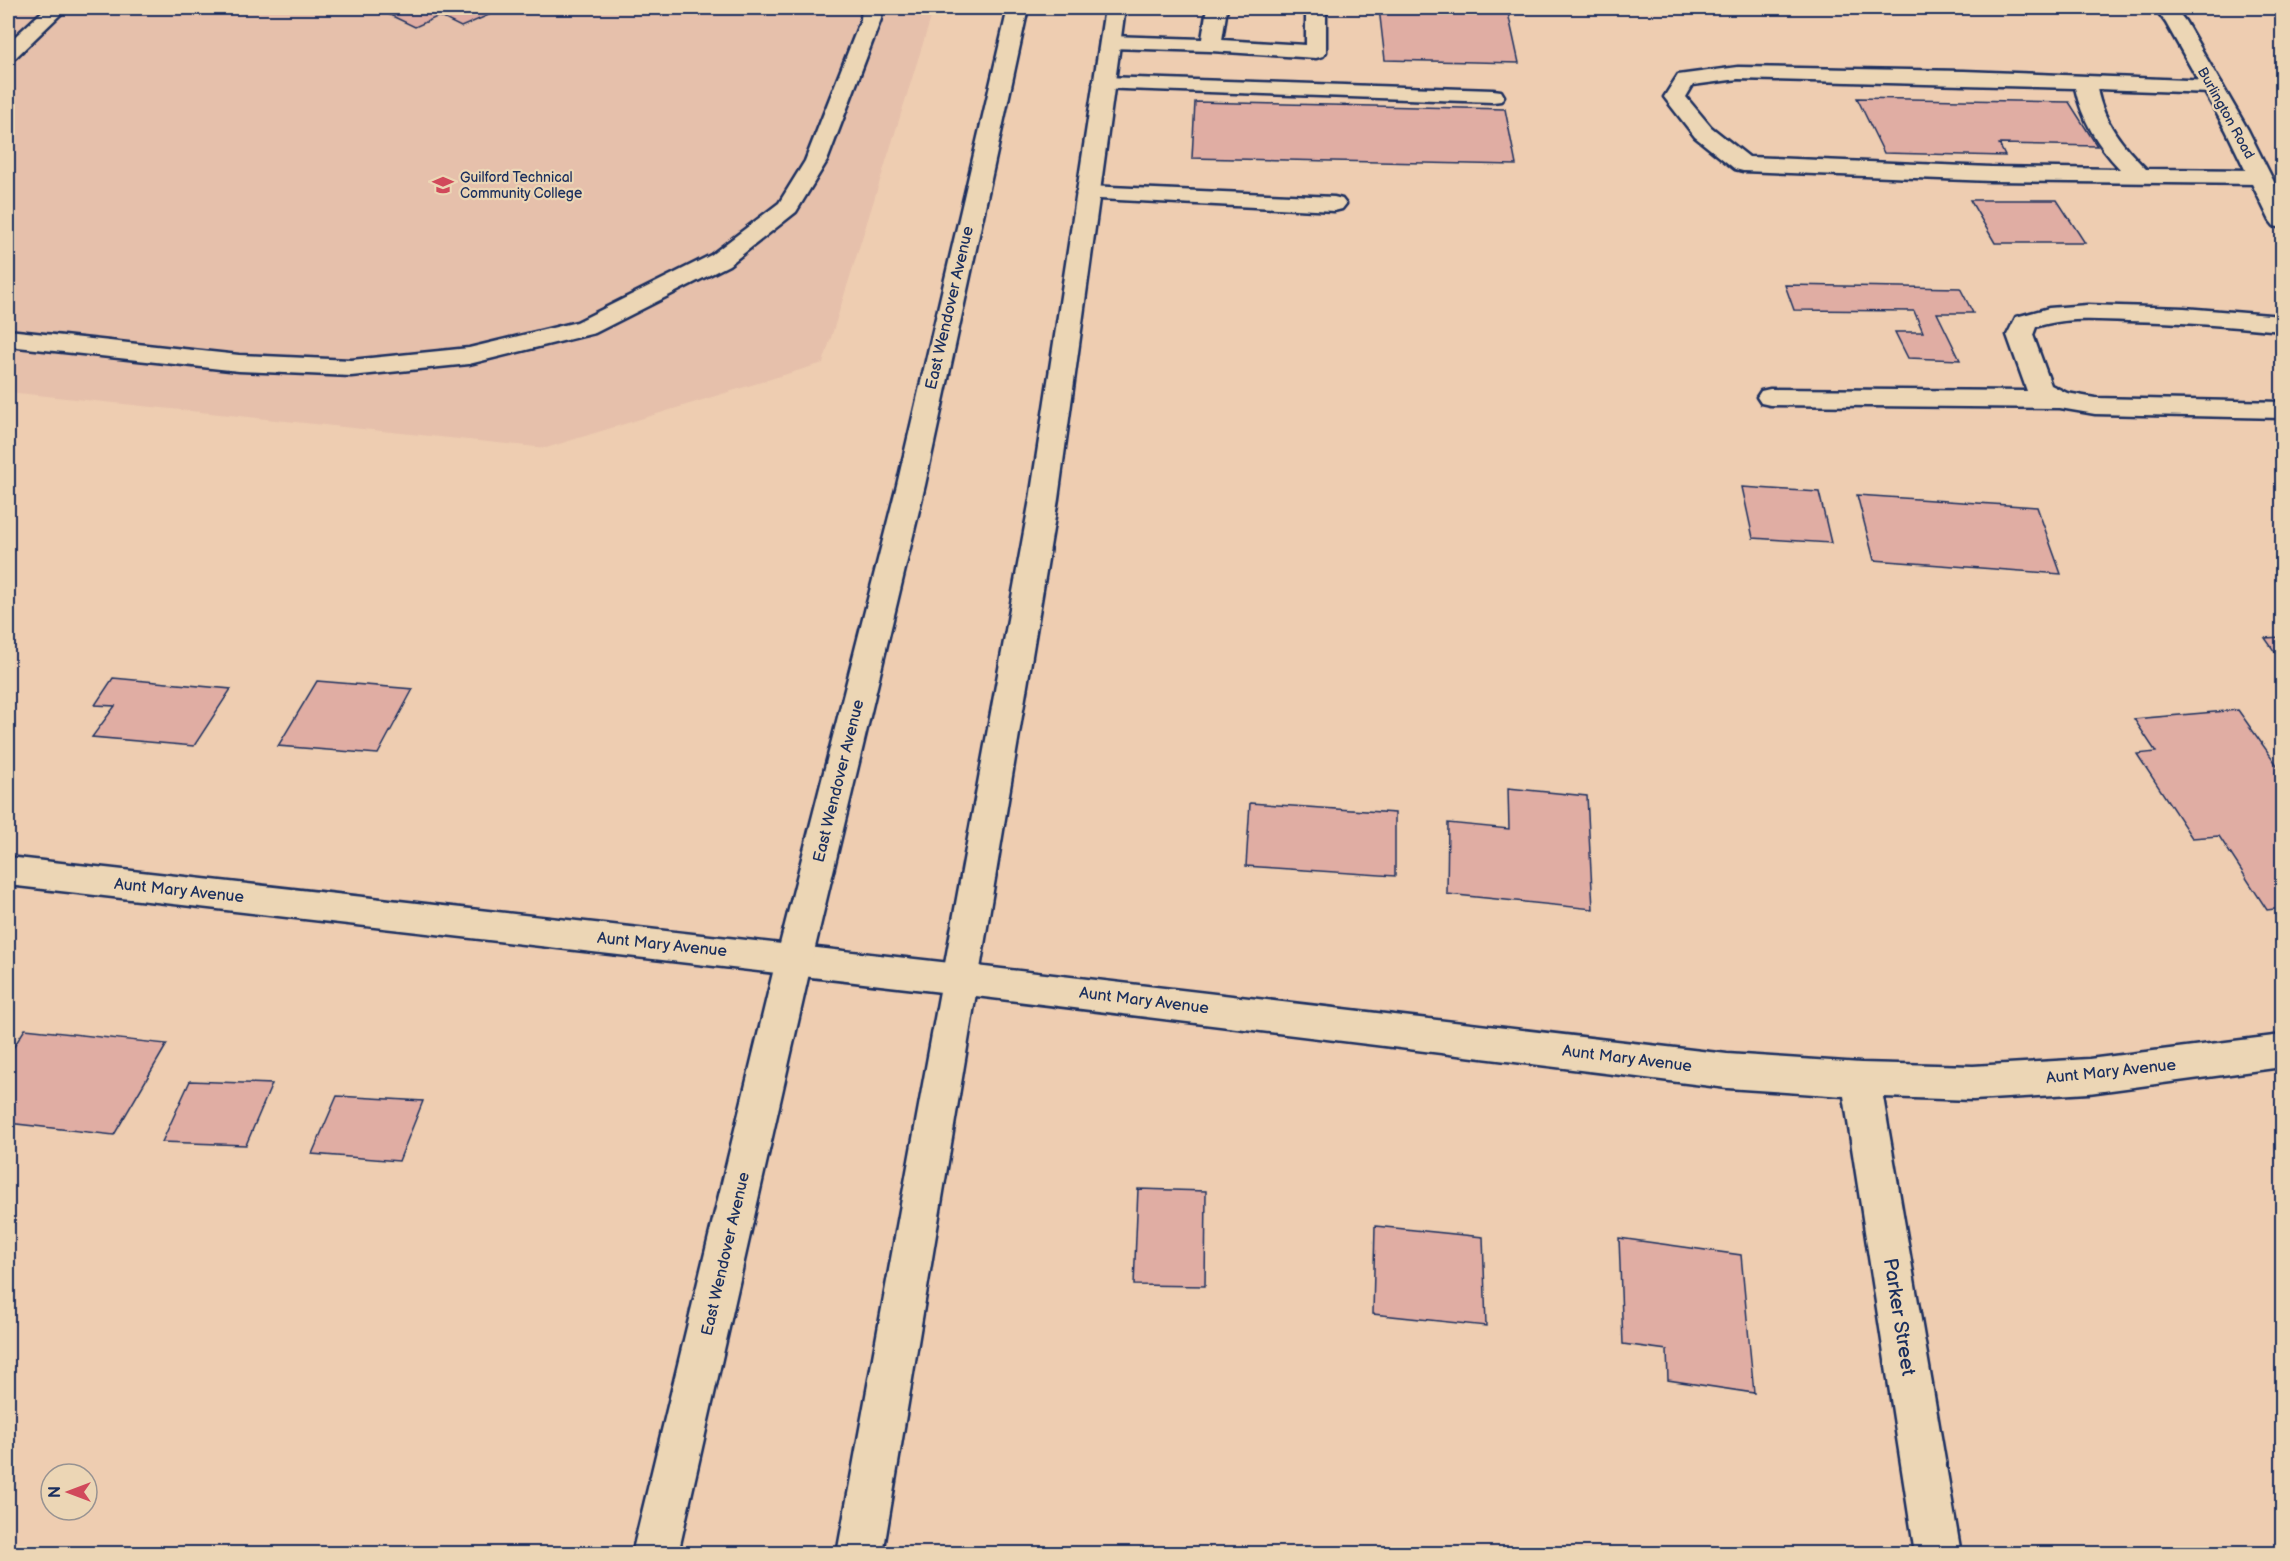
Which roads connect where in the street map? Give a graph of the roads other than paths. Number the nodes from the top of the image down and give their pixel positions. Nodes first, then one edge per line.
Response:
1 (57, 8) edge
2 (872, 8) edge
3 (1018, 8) edge
4 (1217, 8) edge
5 (1316, 8) edge
6 (2165, 8) edge
7 (1114, 9) edge
8 (1110, 42) junction
9 (1211, 45) junction
10 (8, 54) edge
11 (2085, 82) junction
12 (1104, 83) junction
13 (2212, 87) junction
14 (1493, 96) dead end
15 (2140, 176) junction
16 (2260, 177) junction
17 (1088, 193) junction
18 (1334, 204) dead end
19 (2283, 221) edge
20 (2283, 323) edge
21 (8, 338) edge
22 (1770, 397) dead end
23 (2060, 400) junction
24 (2283, 410) edge
25 (8, 871) edge
26 (794, 960) junction
27 (959, 979) junction
28 (2283, 1051) edge
29 (1861, 1080) junction
30 (655, 1554) edge
31 (860, 1554) edge
32 (1938, 1554) edge

1 - 10 main road
2 - 21 main road
3 - 26 main road, East Wendover Avenue
4 - 9 main road
5 - 9 main road
6 - 13 main road, Burlington Road
7 - 8 main road
8 - 9 main road
8 - 12 main road
11 - 13 main road
11 - 15 main road
11 - 15 main road
12 - 14 main road
12 - 17 main road
13 - 16 main road, Burlington Road
15 - 16 main road
16 - 19 main road, Burlington Road
17 - 18 main road
17 - 27 main road
20 - 23 main road
22 - 23 main road
23 - 24 main road
25 - 26 main road, Aunt Mary Avenue
26 - 27 main road, Aunt Mary Avenue
26 - 30 main road, East Wendover Avenue
27 - 29 main road, Aunt Mary Avenue
27 - 31 main road
28 - 29 main road, Aunt Mary Avenue
29 - 32 main road, Parker Street

